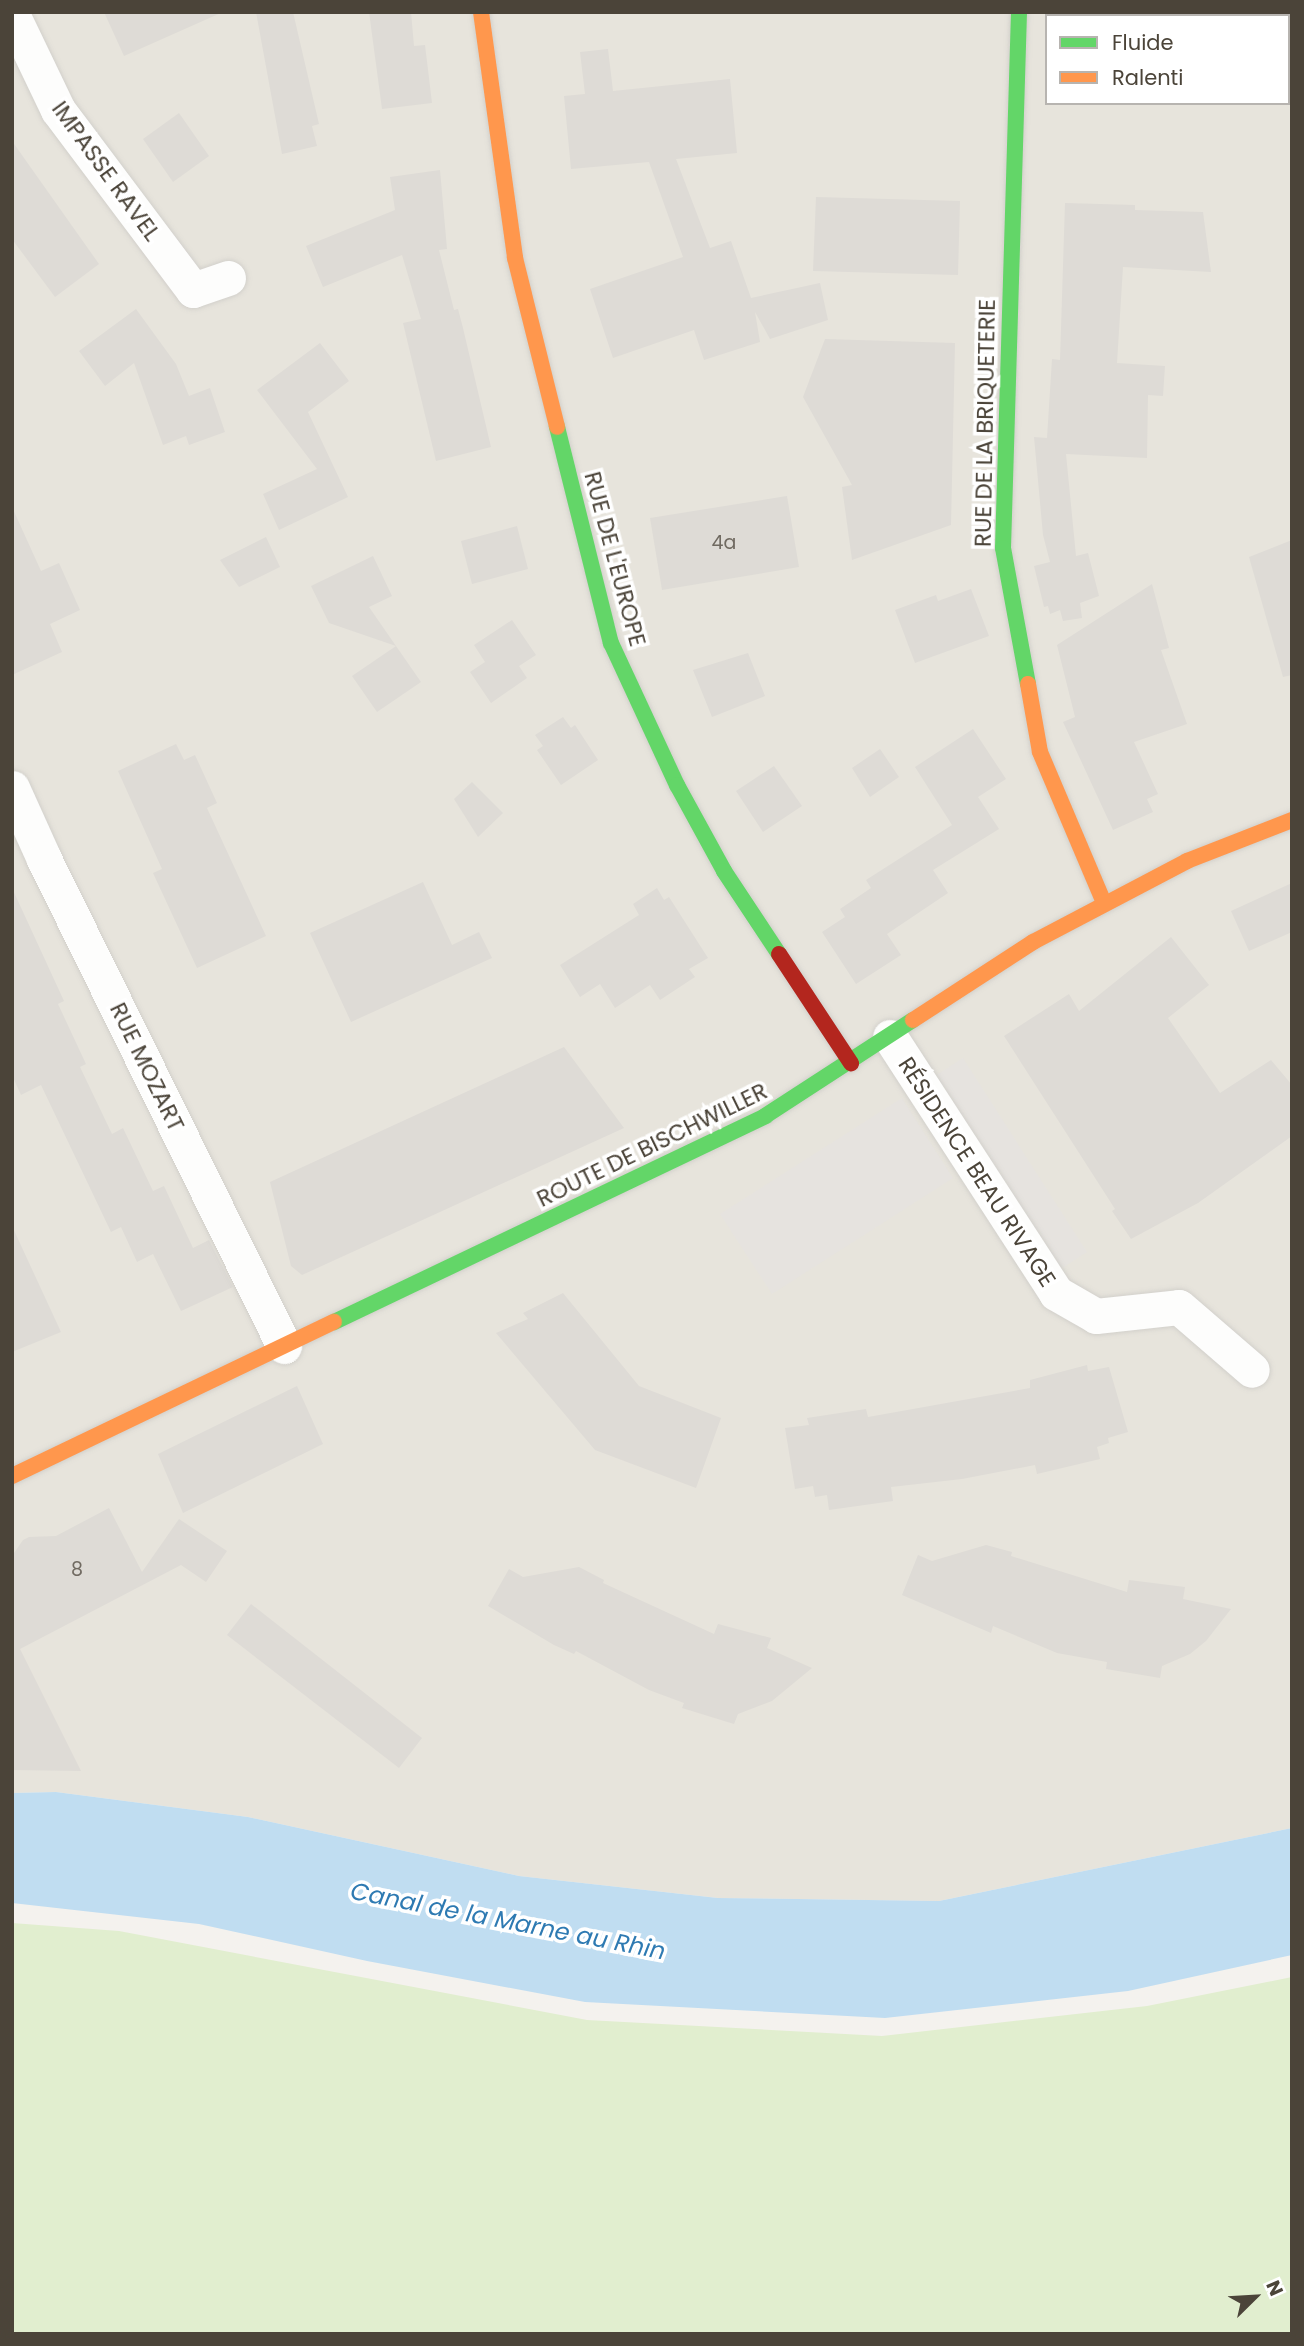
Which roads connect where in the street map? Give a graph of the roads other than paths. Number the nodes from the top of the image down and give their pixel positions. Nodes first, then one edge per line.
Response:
1 (481, 12) edge
2 (1019, 12) edge
3 (12, 14) edge
4 (228, 278) dead end
5 (12, 788) edge
6 (1292, 820) edge
7 (1104, 903) junction
8 (890, 1037) junction
9 (851, 1063) junction
10 (284, 1346) junction
11 (1252, 1370) dead end
12 (12, 1476) edge

1 - 9 street, RUE DE L'EUROPE
2 - 7 street, RUE DE LA BRIQUETERIE
3 - 4 street, IMPASSE RAVEL
5 - 10 street, RUE MOZART
6 - 7 street, ROUTE DE BISCHWILLER
7 - 8 street, ROUTE DE BISCHWILLER
8 - 9 street, ROUTE DE BISCHWILLER
8 - 11 street, RÉSIDENCE BEAU RIVAGE
9 - 10 street, ROUTE DE BISCHWILLER
10 - 12 street, ROUTE DE BISCHWILLER

